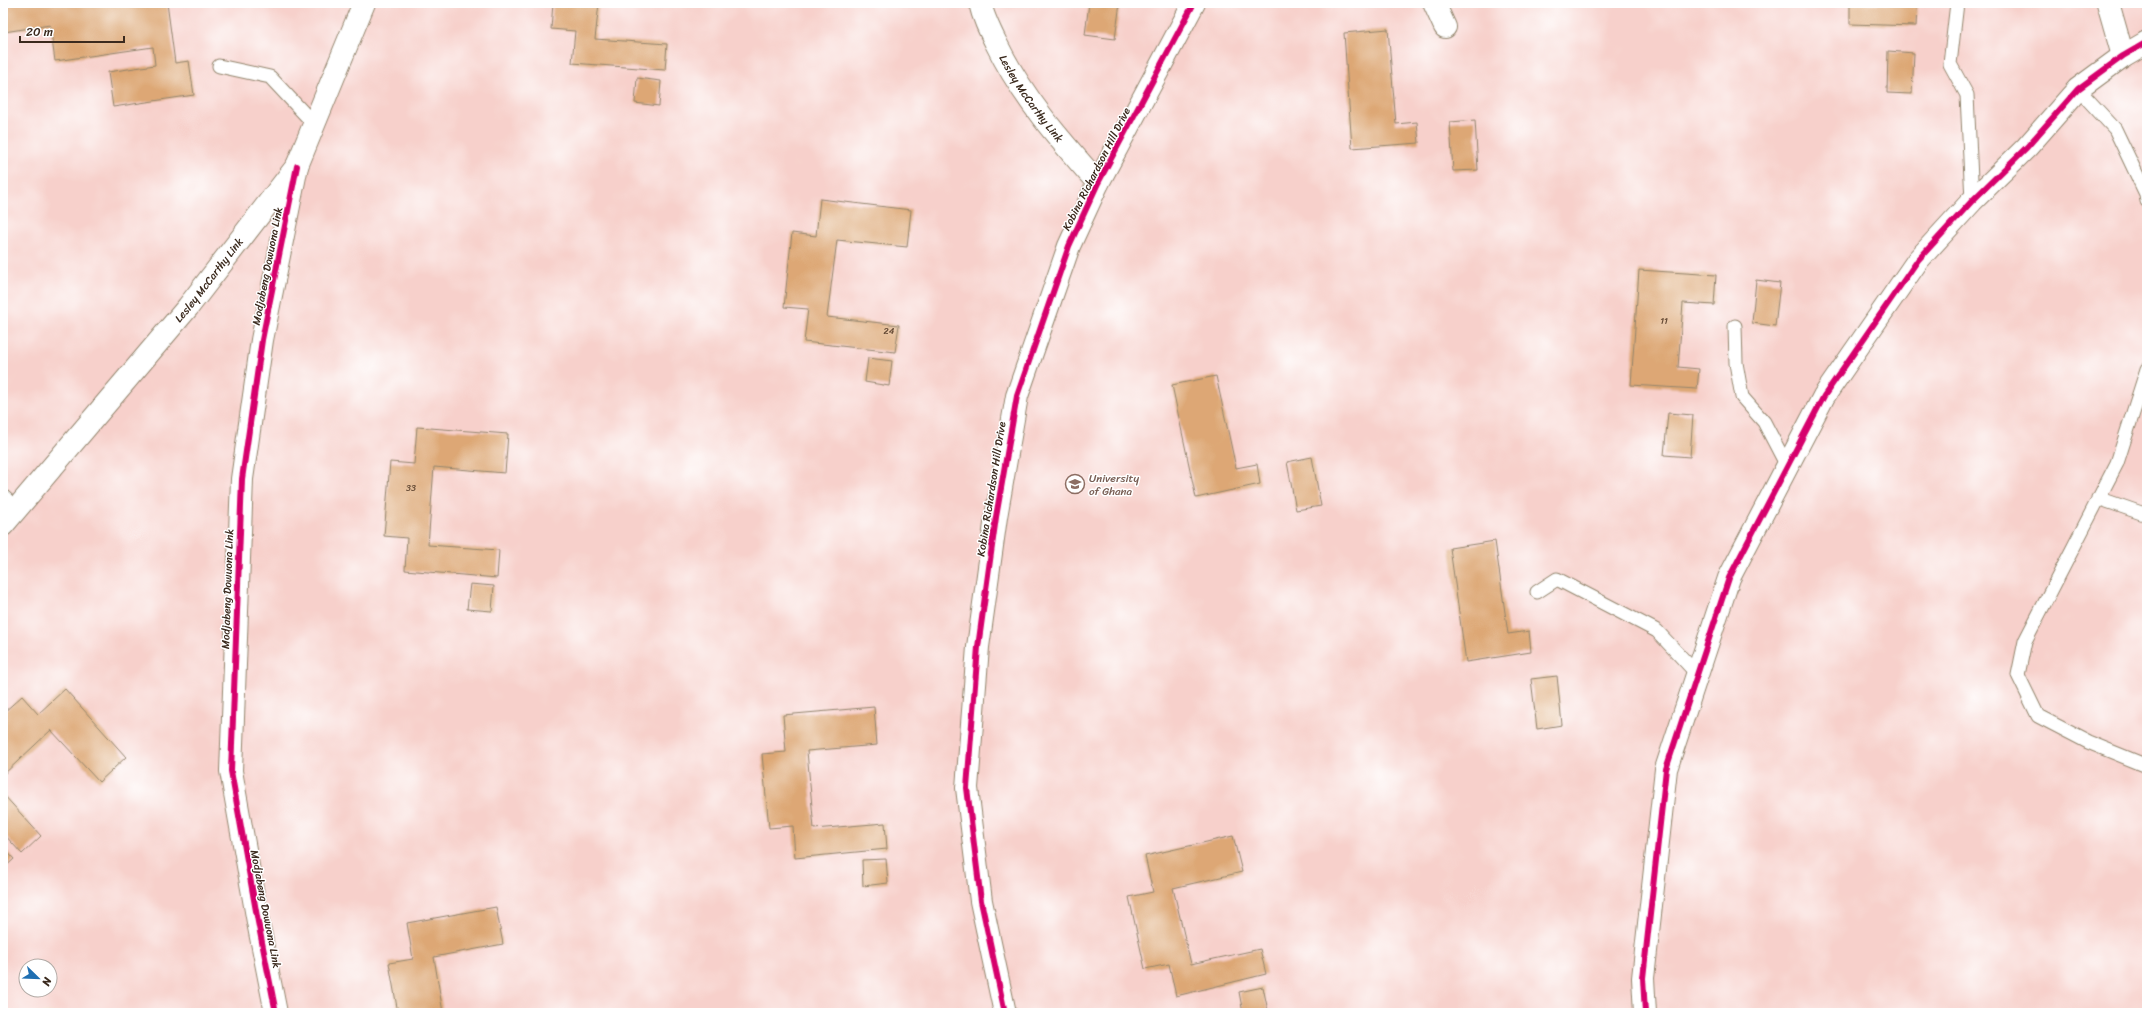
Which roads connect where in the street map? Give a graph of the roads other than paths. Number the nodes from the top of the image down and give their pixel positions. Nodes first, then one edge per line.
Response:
1 (364, 3) edge
2 (980, 3) edge
3 (1194, 3) edge
4 (1434, 3) edge
5 (1957, 3) edge
6 (2108, 3) edge
7 (1444, 27) dead end
8 (2147, 42) edge
9 (2123, 56) junction
10 (219, 66) dead end
11 (2078, 89) junction
12 (314, 124) junction
13 (297, 166) junction
14 (1098, 184) junction
15 (2147, 200) edge
16 (1972, 201) junction
17 (1735, 326) dead end
18 (2147, 369) edge
19 (1787, 466) junction
20 (2098, 498) junction
21 (8, 510) edge
22 (2147, 515) edge
23 (1537, 592) dead end
24 (1698, 674) junction
25 (2147, 766) edge
26 (276, 1013) edge
27 (1005, 1013) edge
28 (1645, 1013) edge

1 - 12 street, Lesley McCarthy Link
2 - 14 street, Lesley McCarthy Link
3 - 14 street, Kobina Richardson Hill Drive
4 - 7 street
5 - 16 lane
6 - 9 street
8 - 9 street
9 - 11 street
10 - 12 lane
11 - 15 lane
11 - 16 street
12 - 13 street, Lesley McCarthy Link
13 - 21 street, Lesley McCarthy Link
13 - 26 street, Modjabeng Dowuona Link
14 - 27 street, Kobina Richardson Hill Drive
16 - 19 street
17 - 19 lane
18 - 20 lane
19 - 24 street
20 - 22 lane
20 - 25 lane
23 - 24 lane
24 - 28 street

